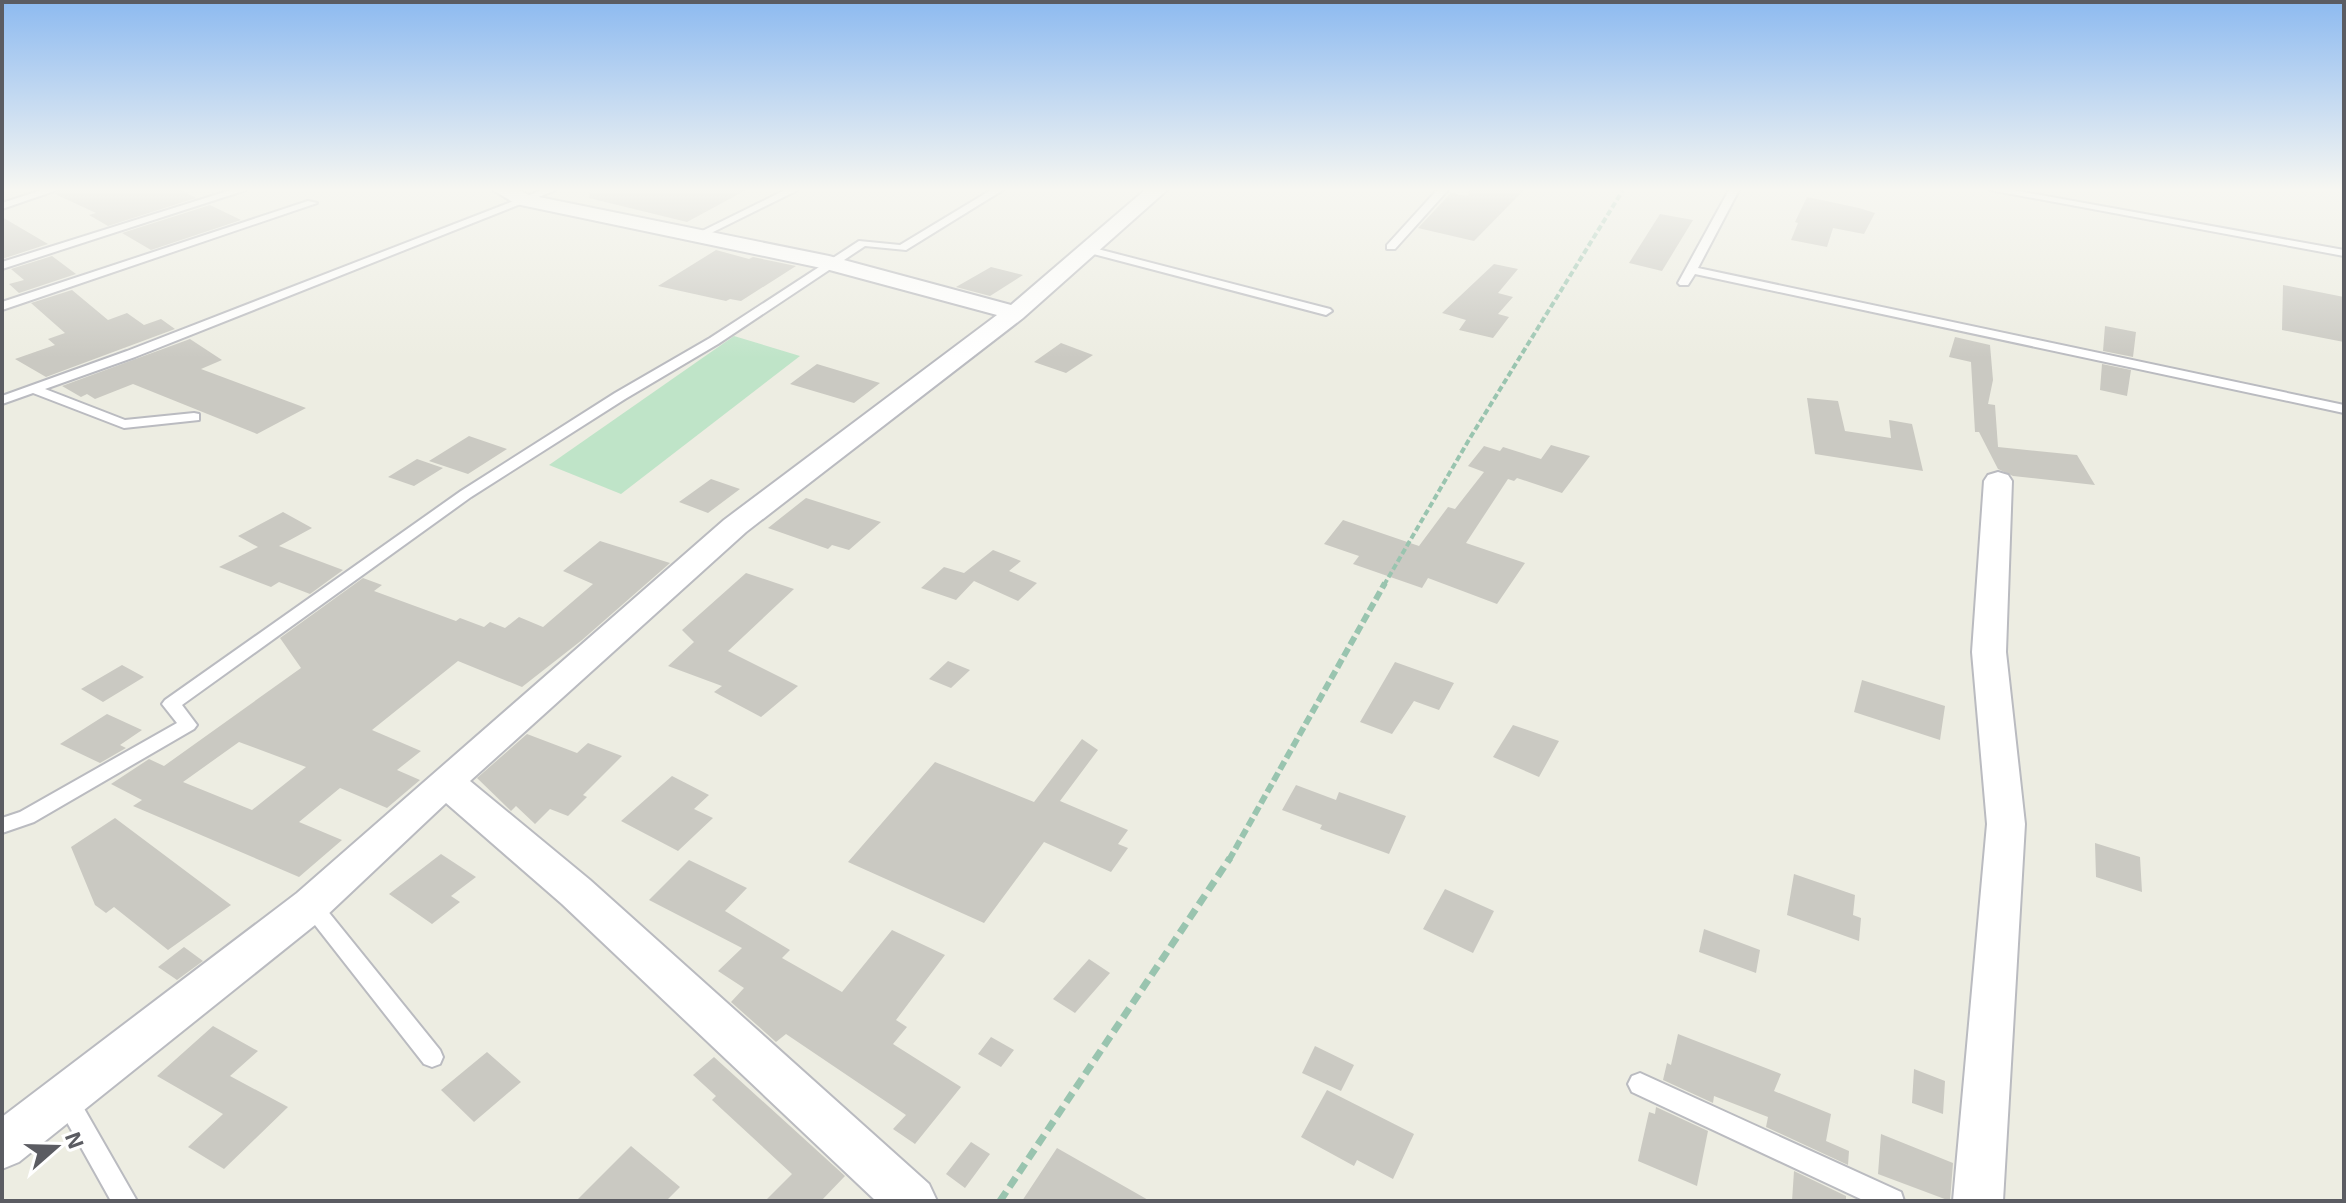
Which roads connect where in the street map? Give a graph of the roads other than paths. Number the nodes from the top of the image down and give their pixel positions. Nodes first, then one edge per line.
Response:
1 (64, 246) edge
2 (182, 246) edge
3 (390, 246) edge
4 (747, 246) edge
5 (858, 246) edge
6 (1089, 246) edge
7 (1705, 246) edge
8 (2306, 246) edge
9 (1086, 249) junction
10 (2344, 253) edge
11 (829, 263) junction
12 (2, 266) edge
13 (1693, 270) junction
14 (1684, 283) dead end
15 (2, 306) edge
16 (1326, 311) dead end
17 (1015, 313) junction
18 (34, 389) junction
19 (2, 400) edge
20 (2344, 409) edge
21 (194, 417) dead end
22 (1998, 481) dead end
23 (446, 781) junction
24 (2, 826) edge
25 (311, 905) junction
26 (432, 1057) dead end
27 (1640, 1084) dead end
28 (65, 1097) junction
29 (2, 1146) edge
30 (125, 1201) edge
31 (912, 1201) edge
32 (1892, 1201) edge
33 (1978, 1201) edge

1 - 12 lane
2 - 15 lane
3 - 18 lane
4 - 11 street
5 - 11 lane
6 - 9 street
7 - 13 lane
8 - 10 lane
9 - 16 lane
9 - 17 street
11 - 17 street
11 - 24 lane
13 - 14 lane
13 - 20 lane
17 - 23 street
18 - 19 lane
18 - 21 lane
22 - 33 street
23 - 25 street
23 - 31 street
25 - 26 lane
25 - 28 street
27 - 32 lane
28 - 29 street
28 - 30 lane

